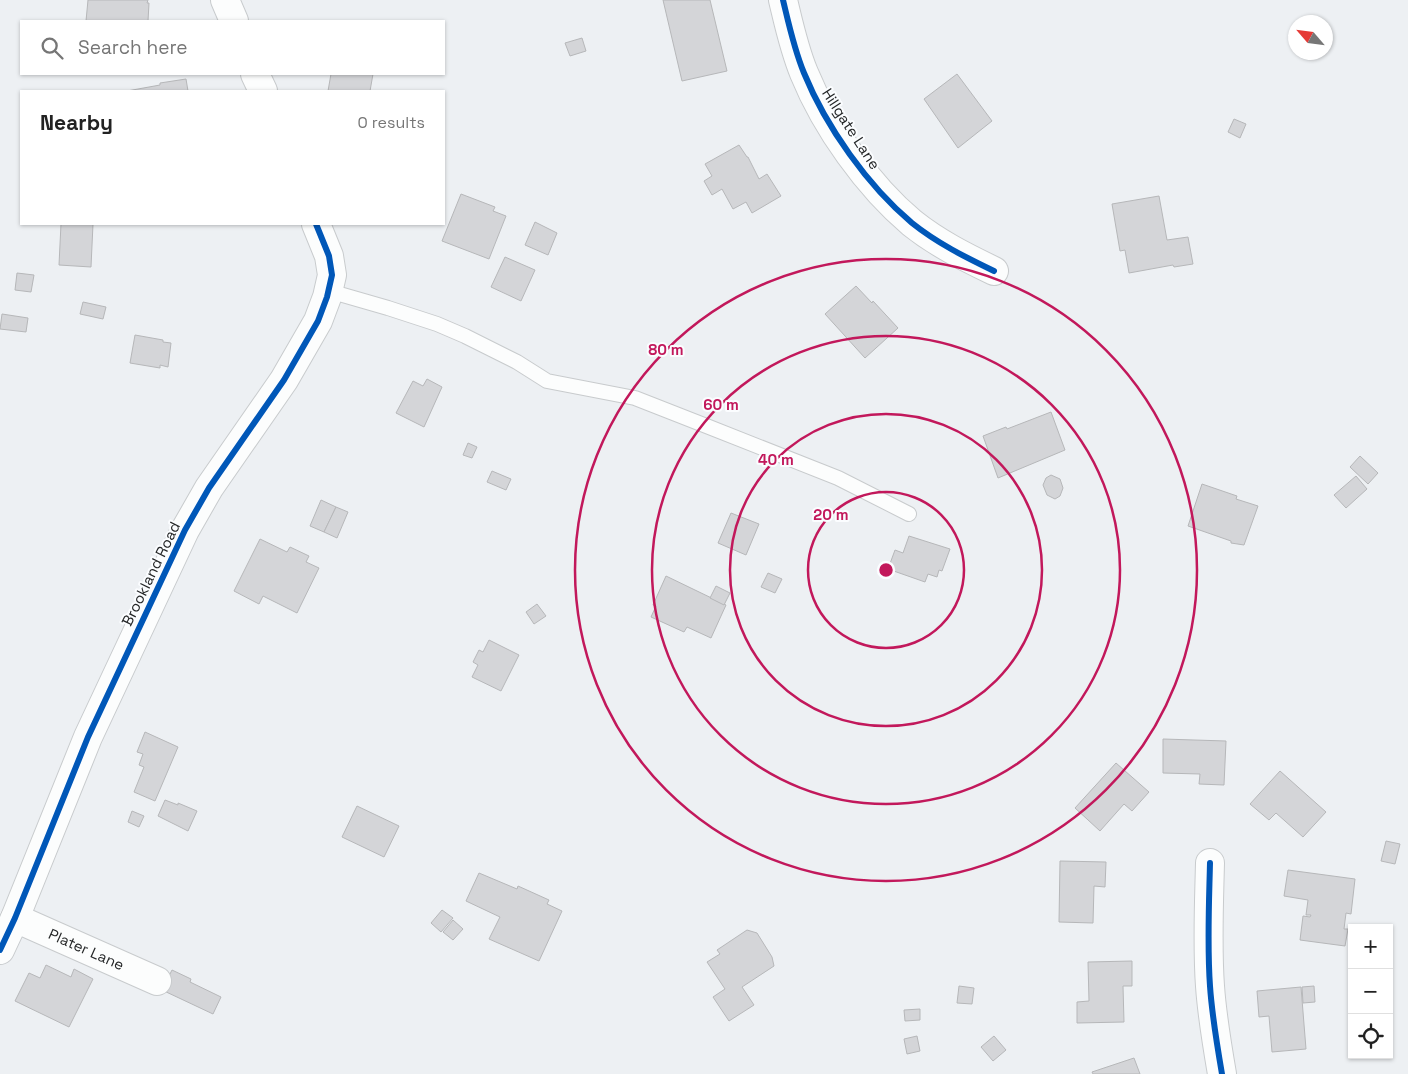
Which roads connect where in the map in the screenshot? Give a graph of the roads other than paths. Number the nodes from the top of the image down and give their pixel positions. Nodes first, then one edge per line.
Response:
1 (225, 0) edge
2 (783, 0) edge
3 (234, 20) edge
4 (255, 75) edge
5 (262, 90) edge
6 (316, 225) edge
7 (994, 271) dead end
8 (329, 292) junction
9 (909, 514) dead end
10 (1210, 863) dead end
11 (15, 918) junction
12 (0, 950) edge
13 (157, 981) dead end
14 (1222, 1074) edge

1 - 3 street
2 - 7 street, Hillgate Lane
4 - 5 street
6 - 8 street, Brookland Road
8 - 9 lane
8 - 11 street, Brookland Road
10 - 14 street
11 - 12 street, Brookland Road
11 - 13 street, Plater Lane

